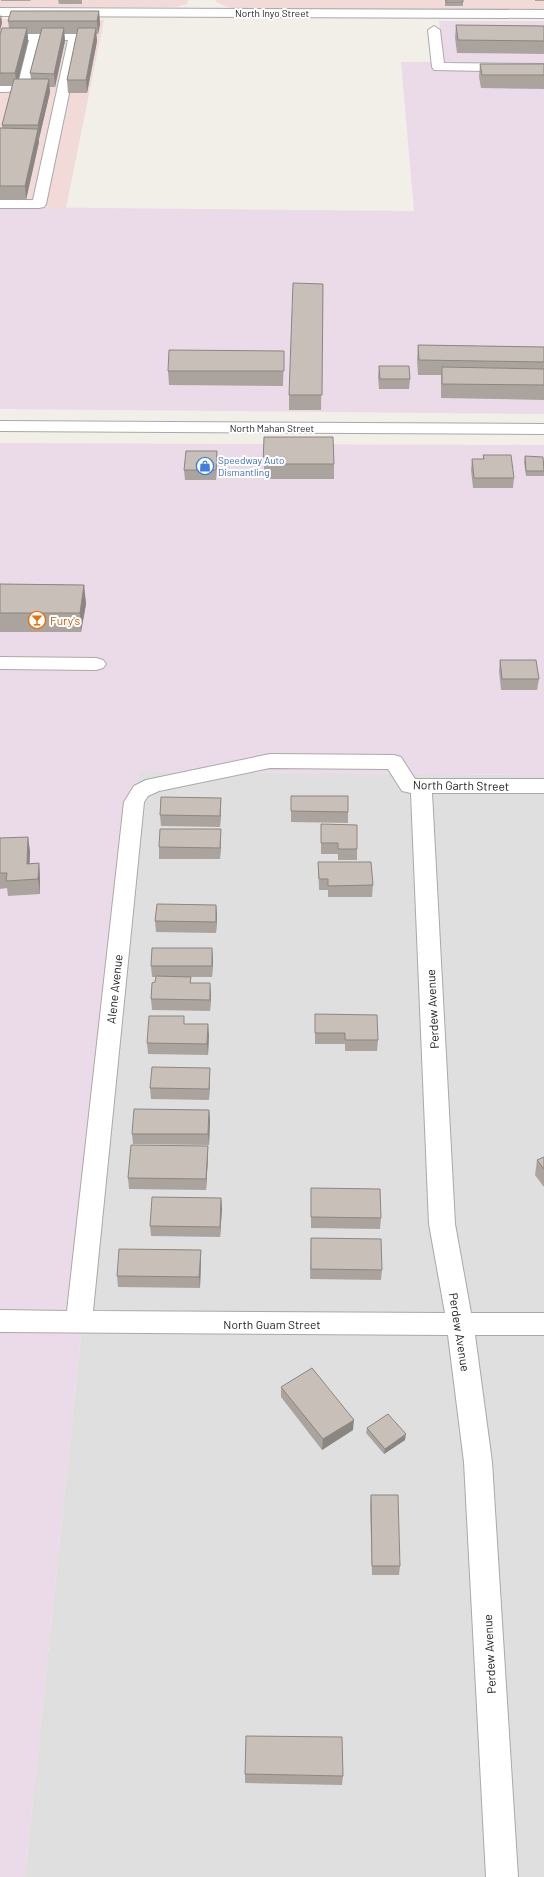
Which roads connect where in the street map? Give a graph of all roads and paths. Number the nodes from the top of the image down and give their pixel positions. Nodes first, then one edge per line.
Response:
1 (203, 0) edge
2 (0, 12) edge
3 (202, 13) junction
4 (460, 14) junction
5 (544, 14) edge
6 (462, 27) edge
7 (434, 30) dead end
8 (0, 36) edge
9 (36, 36) junction
10 (544, 68) edge
11 (0, 88) edge
12 (23, 88) junction
13 (64, 89) junction
14 (0, 204) edge
15 (0, 426) edge
16 (544, 429) edge
17 (0, 663) edge
18 (96, 664) dead end
19 (270, 761) joint
20 (421, 786) junction
21 (544, 786) edge
22 (0, 1322) edge
23 (79, 1322) junction
24 (460, 1323) junction
25 (544, 1324) edge
26 (502, 1877) edge

1 - 3 street
2 - 3 street, North Inyo Street
3 - 4 street, North Inyo Street
4 - 5 street, North Inyo Street
4 - 6 street
7 - 10 street
8 - 9 street
9 - 12 street
9 - 13 street
11 - 12 street
12 - 13 street
13 - 14 street
15 - 16 street, North Mahan Street
17 - 18 street
19 - 20 street, North Garth Street
19 - 23 street, Alene Avenue
20 - 21 street, North Garth Street
20 - 24 street, Perdew Avenue
22 - 23 street, North Guam Street
23 - 24 street, North Guam Street
24 - 25 street, North Guam Street
24 - 26 street, Perdew Avenue

